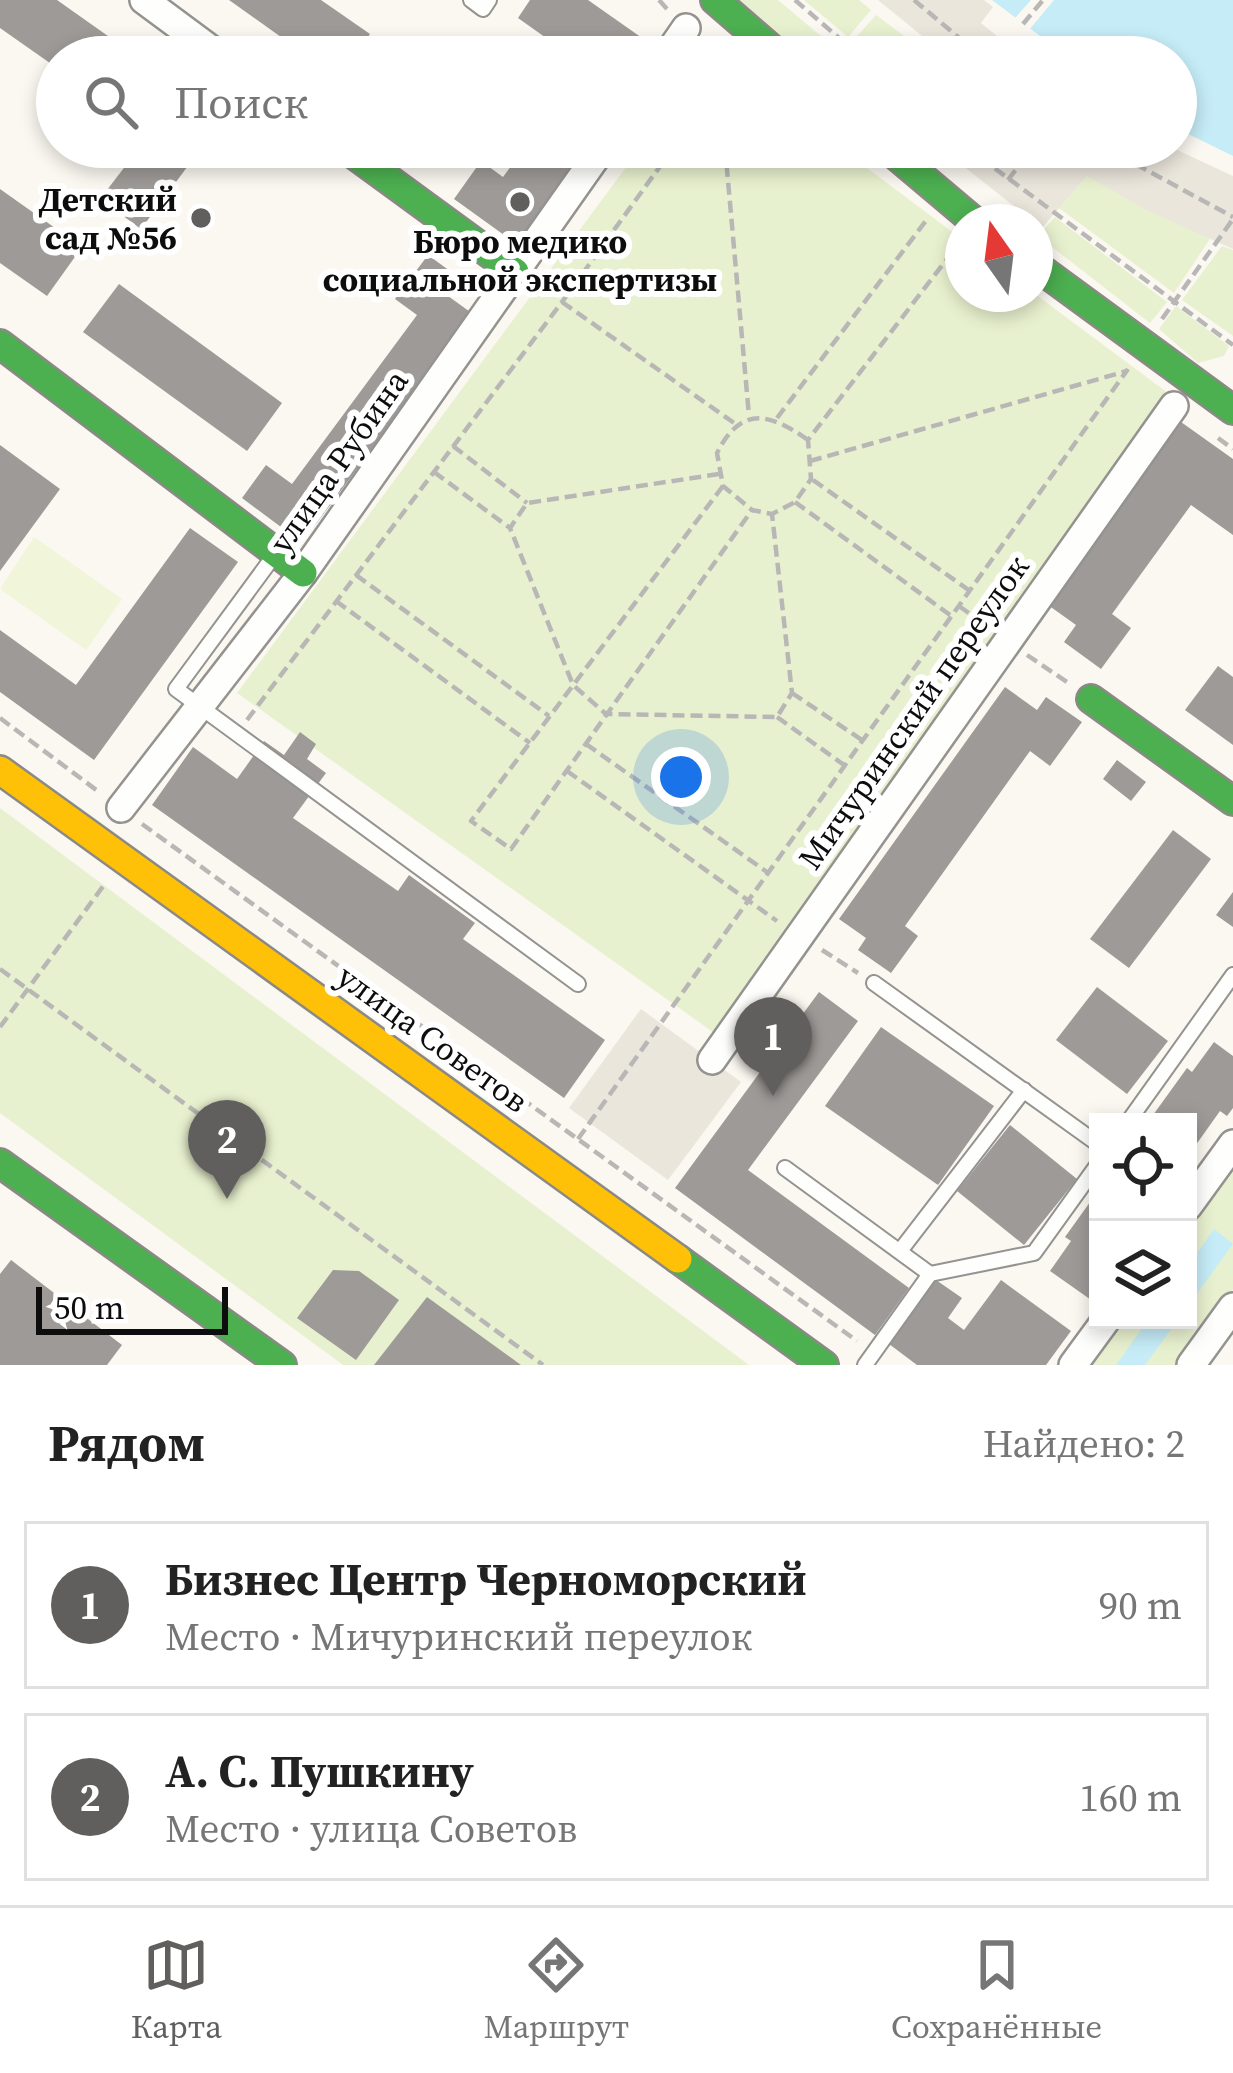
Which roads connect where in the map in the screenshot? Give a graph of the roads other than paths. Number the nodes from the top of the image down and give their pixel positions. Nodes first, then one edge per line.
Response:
1 (144, 0) edge
2 (471, 0) edge
3 (489, 0) edge
4 (715, 0) edge
5 (686, 28) dead end
6 (193, 36) edge
7 (680, 36) edge
8 (757, 36) edge
9 (373, 168) edge
10 (588, 168) edge
11 (906, 168) edge
12 (945, 209) edge
13 (515, 272) junction
14 (1053, 278) edge
15 (0, 344) edge
16 (1174, 406) dead end
17 (1233, 410) edge
18 (276, 553) junction
19 (303, 573) junction
20 (1091, 699) dead end
21 (200, 706) junction
22 (0, 770) edge
23 (1233, 801) edge
24 (121, 808) road end
25 (1233, 975) edge
26 (578, 983) dead end
27 (874, 983) dead end
28 (712, 1060) dead end
29 (1024, 1090) junction
30 (1134, 1113) edge
31 (1089, 1137) edge
32 (1233, 1144) edge
33 (0, 1163) edge
34 (785, 1168) dead end
35 (1089, 1177) edge
36 (1197, 1194) edge
37 (900, 1251) junction
38 (930, 1274) junction
39 (1233, 1307) edge
40 (1099, 1329) edge
41 (869, 1359) edge
42 (282, 1365) edge
43 (824, 1365) edge
44 (1073, 1365) edge
45 (1191, 1365) edge

1 - 6 street
2 - 3 lane
4 - 8 street
5 - 7 street
9 - 13 street
10 - 13 street, улица Рубина
11 - 12 street
13 - 19 street, улица Рубина
14 - 17 street
15 - 18 street
16 - 28 street, Мичуринский переулок
18 - 19 street
18 - 21 lane
19 - 21 street, улица Рубина
20 - 23 street
21 - 24 street, улица Рубина
21 - 26 lane
22 - 43 street, улица Советов
25 - 30 lane
27 - 29 lane
29 - 31 lane
29 - 37 lane
32 - 36 street
33 - 42 street
34 - 37 lane
35 - 38 lane
37 - 38 lane
38 - 41 lane
39 - 45 street
40 - 44 street

